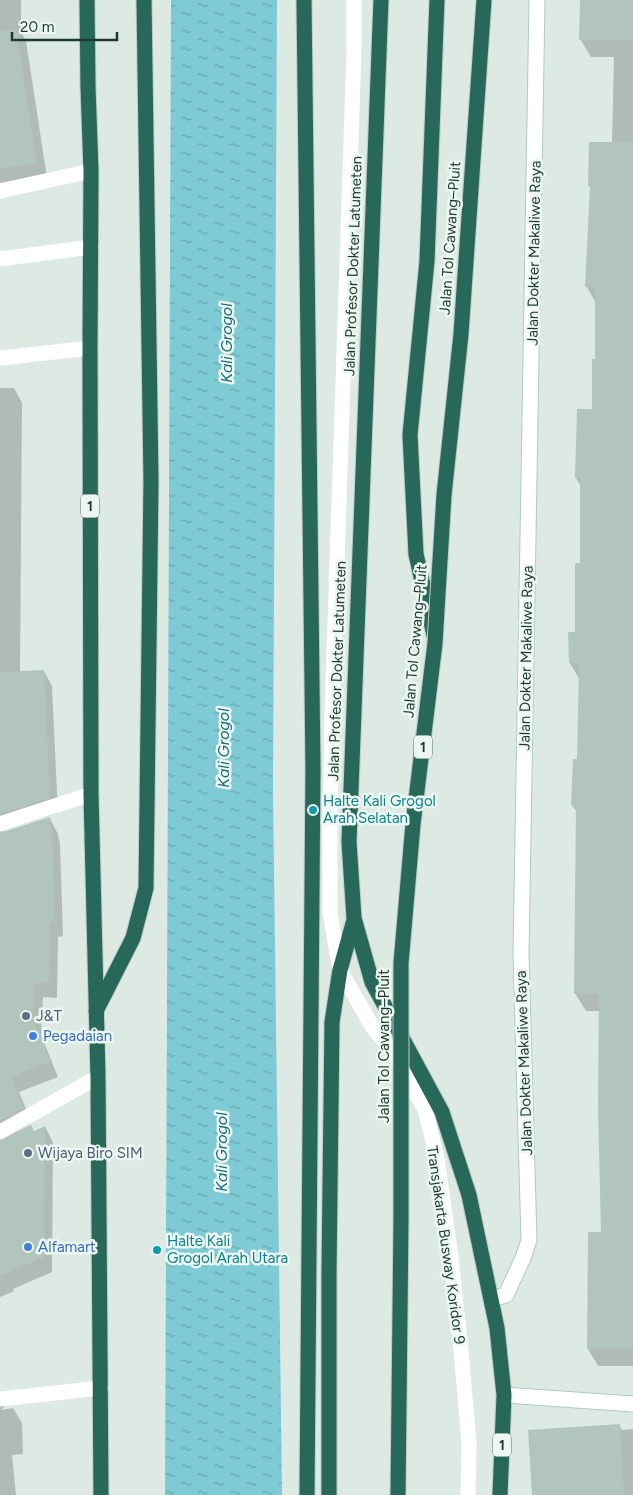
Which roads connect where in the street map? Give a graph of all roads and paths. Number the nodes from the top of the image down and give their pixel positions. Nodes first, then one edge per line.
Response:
1 (87, 0) edge
2 (144, 0) edge
3 (304, 0) edge
4 (354, 0) edge
5 (381, 0) edge
6 (437, 0) edge
7 (484, 0) edge
8 (537, 0) edge
9 (92, 171) junction
10 (0, 191) edge
11 (91, 247) junction
12 (0, 259) edge
13 (90, 348) junction
14 (0, 358) edge
15 (435, 643) junction
16 (91, 794) junction
17 (0, 824) edge
18 (354, 918) junction
19 (340, 970) junction
20 (95, 1013) junction
21 (98, 1077) junction
22 (0, 1132) edge
23 (491, 1299) junction
24 (101, 1388) junction
25 (504, 1395) junction
26 (0, 1399) edge
27 (633, 1404) edge
28 (102, 1495) edge
29 (308, 1495) edge
30 (329, 1495) edge
31 (398, 1495) edge
32 (468, 1495) edge
33 (500, 1495) edge

1 - 9 highway, 1
2 - 20 highway
3 - 29 highway
4 - 19 street, Transjakarta Busway Koridor 9
5 - 18 highway, Jalan Profesor Dokter Latumeten / 1
6 - 15 highway, bridge
7 - 15 highway, Jalan Tol Cawang–Pluit / 1, bridge
8 - 23 street, Jalan Dokter Makaliwe Raya
9 - 10 street
9 - 11 highway, 1
11 - 12 street
11 - 13 highway, 1
13 - 14 street
13 - 16 highway, 1
15 - 31 highway, Jalan Tol Cawang–Pluit / 1, bridge
16 - 17 street
16 - 20 highway, 1
18 - 19 highway
18 - 23 highway, Jalan Profesor Dokter Latumeten / 1
19 - 30 highway
19 - 32 street, Transjakarta Busway Koridor 9
20 - 21 highway, 1
21 - 22 street
21 - 24 highway, 1
23 - 25 highway, Jalan Profesor Dokter Latumeten / 1
24 - 26 street
24 - 28 highway, 1
25 - 27 street
25 - 33 highway, Jalan Profesor Dokter Latumeten / 1

